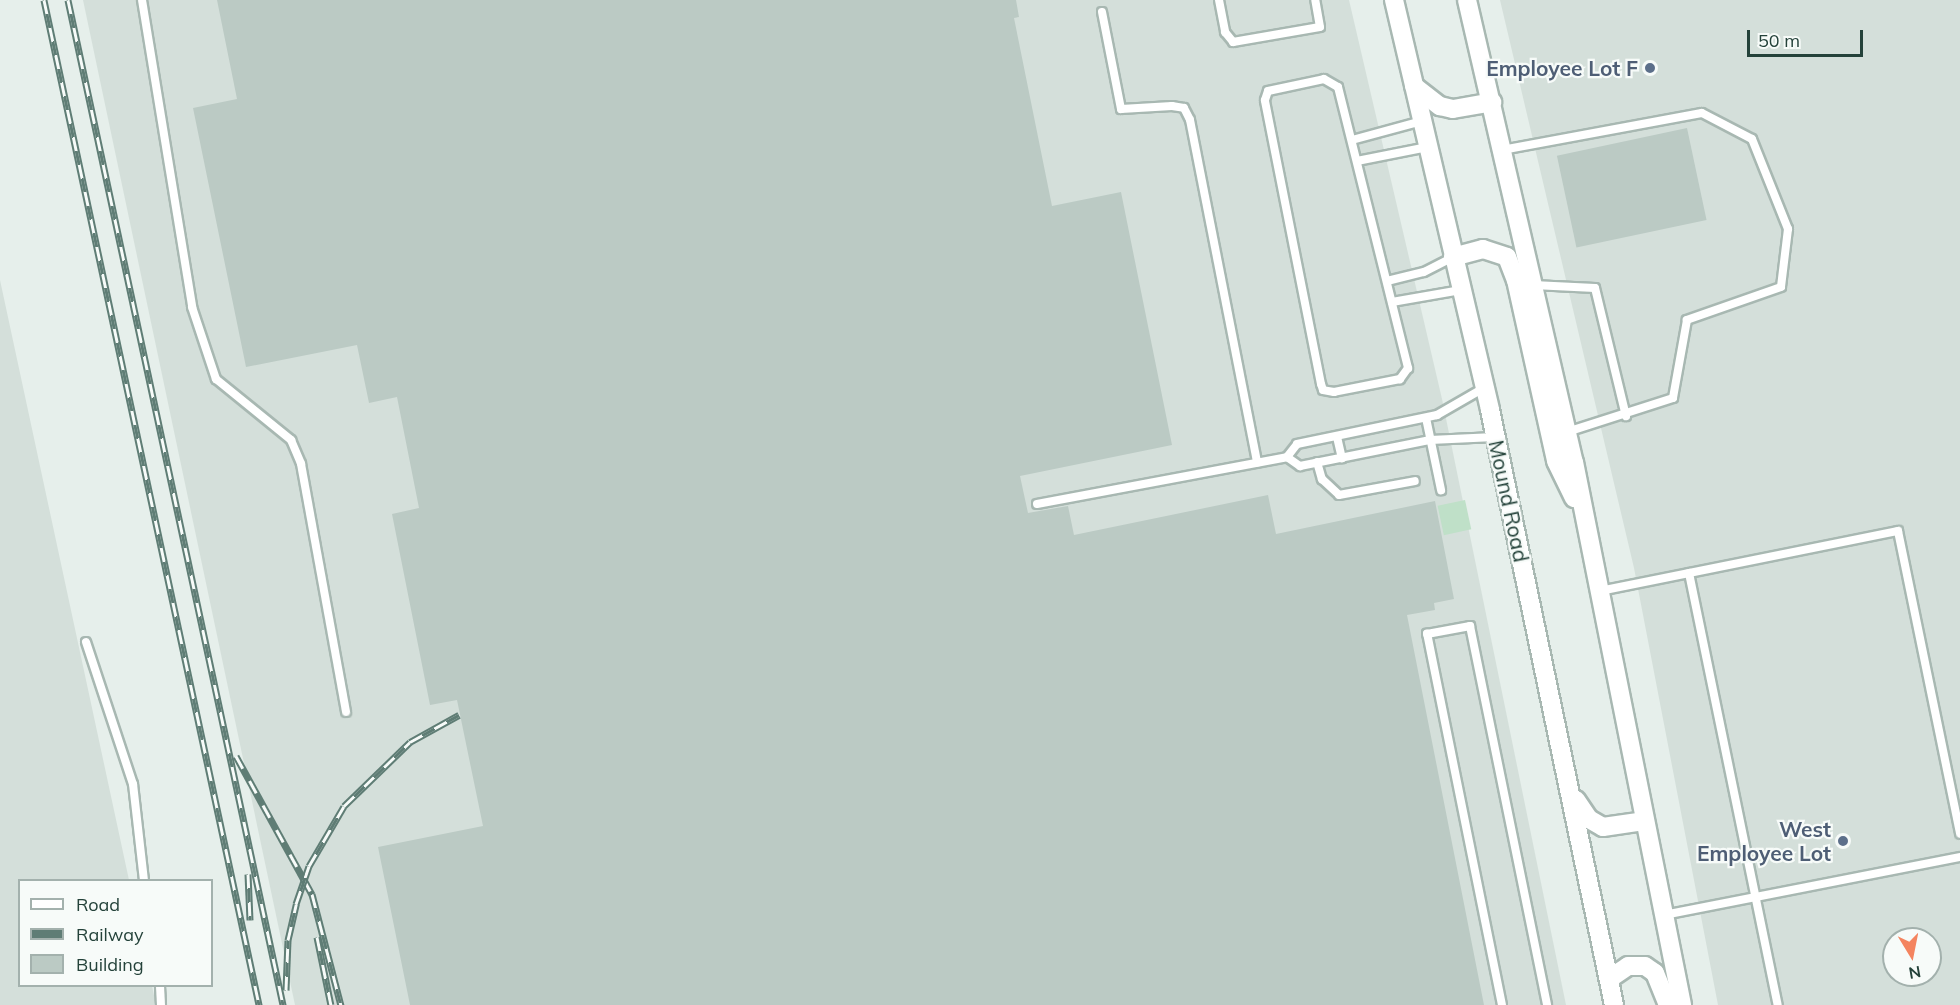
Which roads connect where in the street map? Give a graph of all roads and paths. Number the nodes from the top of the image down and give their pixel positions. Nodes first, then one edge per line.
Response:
1 (142, 0) edge
2 (1219, 0) edge
3 (1315, 0) edge
4 (1394, 0) edge
5 (1467, 0) edge
6 (1102, 12) dead end
7 (1414, 86) junction
8 (1492, 102) junction
9 (1422, 121) junction
10 (1352, 140) junction
11 (1428, 147) junction
12 (1502, 150) junction
13 (1357, 161) junction
14 (1453, 257) junction
15 (1387, 280) junction
16 (1532, 285) junction
17 (1461, 290) junction
18 (1392, 302) junction
19 (1484, 388) junction
20 (1626, 416) junction
21 (1426, 418) junction
22 (1567, 432) junction
23 (1337, 437) junction
24 (1495, 437) junction
25 (1430, 440) junction
26 (1287, 457) junction
27 (1342, 458) junction
28 (1317, 462) junction
29 (1257, 463) junction
30 (1415, 481) dead end
31 (1441, 490) dead end
32 (1037, 504) dead end
33 (1585, 522) junction
34 (1689, 573) junction
35 (1599, 591) junction
36 (86, 642) dead end
37 (346, 712) dead end
38 (1572, 793) junction
39 (1644, 821) junction
40 (1960, 834) edge
41 (1960, 857) edge
42 (144, 879) edge
43 (1756, 897) junction
44 (1664, 915) junction
45 (1609, 979) junction
46 (160, 987) edge
47 (161, 1005) edge
48 (1502, 1005) edge
49 (1547, 1005) edge
50 (1614, 1005) edge
51 (1668, 1005) edge
52 (1682, 1005) edge
53 (1778, 1005) edge

1 - 37 lane
2 - 3 lane
4 - 7 main road, Mound Road
5 - 8 main road
6 - 29 lane
7 - 8 main road
7 - 9 main road, Mound Road
8 - 12 main road
9 - 10 lane
9 - 11 main road, Mound Road
10 - 13 lane
10 - 18 lane
11 - 13 lane
11 - 14 main road, Mound Road
12 - 16 main road
12 - 20 lane
13 - 15 lane
14 - 15 lane
14 - 17 main road, Mound Road
14 - 33 main road
15 - 18 lane
16 - 20 lane
16 - 22 main road
17 - 18 lane
17 - 19 main road, Mound Road
19 - 21 lane
19 - 24 main road, Mound Road
20 - 22 lane
21 - 23 lane
21 - 25 lane
22 - 33 main road
23 - 26 lane
23 - 27 lane
24 - 25 lane
24 - 38 main road, Mound Road
25 - 27 lane
25 - 31 lane
26 - 28 lane
26 - 29 lane
27 - 28 lane
28 - 30 lane
29 - 32 lane
33 - 35 main road
34 - 35 lane
34 - 40 lane
34 - 43 lane
35 - 39 main road
36 - 42 lane
38 - 39 main road
38 - 45 main road, Mound Road
39 - 44 main road
41 - 43 lane
43 - 44 lane
43 - 53 lane
44 - 52 main road
45 - 50 main road, Mound Road
45 - 51 main road
46 - 47 lane
48 - 49 lane

